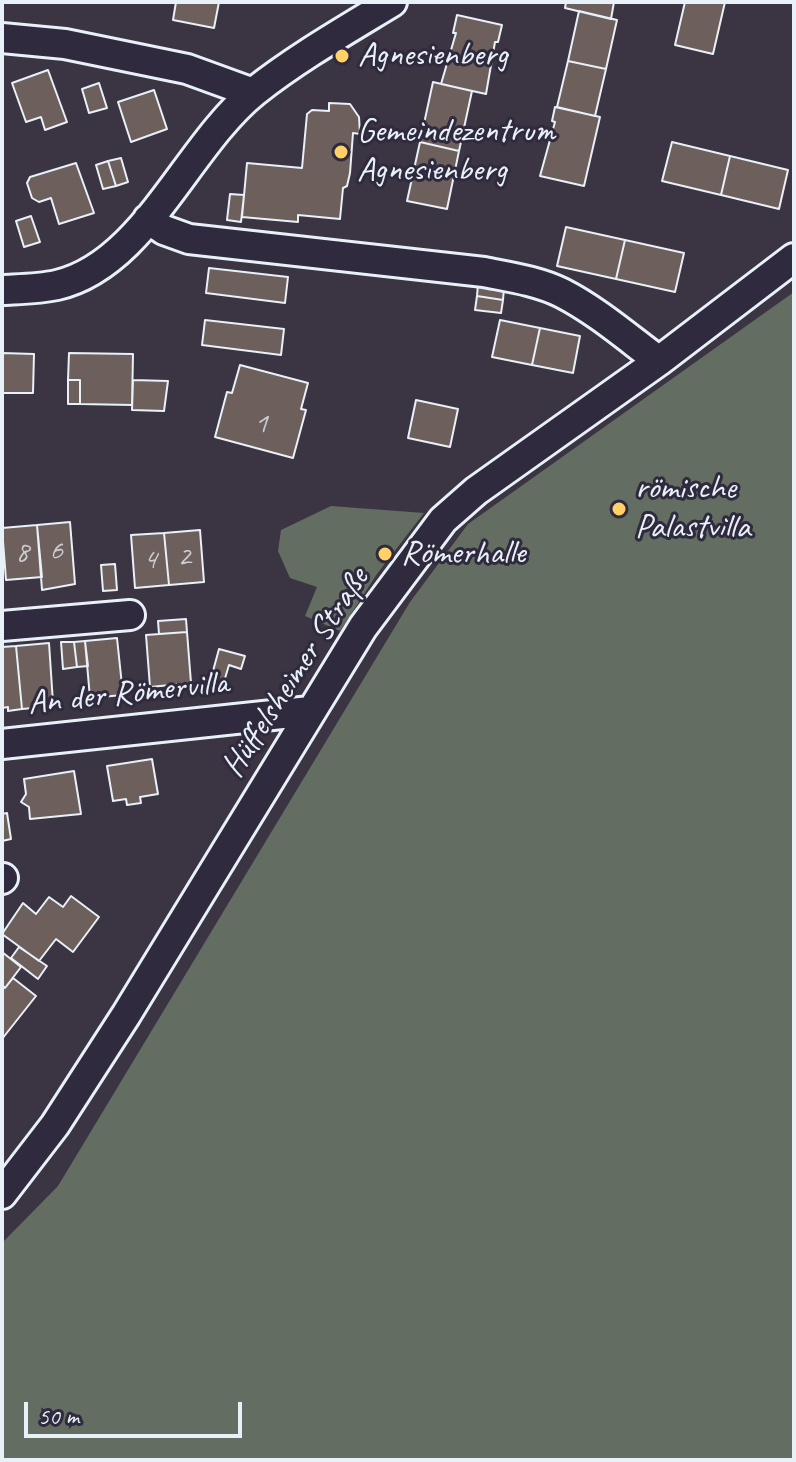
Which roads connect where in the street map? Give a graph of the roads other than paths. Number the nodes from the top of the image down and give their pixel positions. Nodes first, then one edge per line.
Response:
1 (392, 2) edge
2 (2, 38) edge
3 (253, 93) junction
4 (148, 219) junction
5 (794, 258) edge
6 (2, 290) edge
7 (659, 361) junction
8 (130, 615) dead end
9 (2, 626) edge
10 (310, 711) junction
11 (2, 744) edge
12 (2, 1194) edge

1 - 3 street
2 - 3 street
3 - 4 street
4 - 6 street
4 - 7 street
5 - 7 street, Hüffelsheimer Straße
7 - 10 street, Hüffelsheimer Straße
8 - 9 street
10 - 11 street, An der Römervilla
10 - 12 street, Hüffelsheimer Straße

